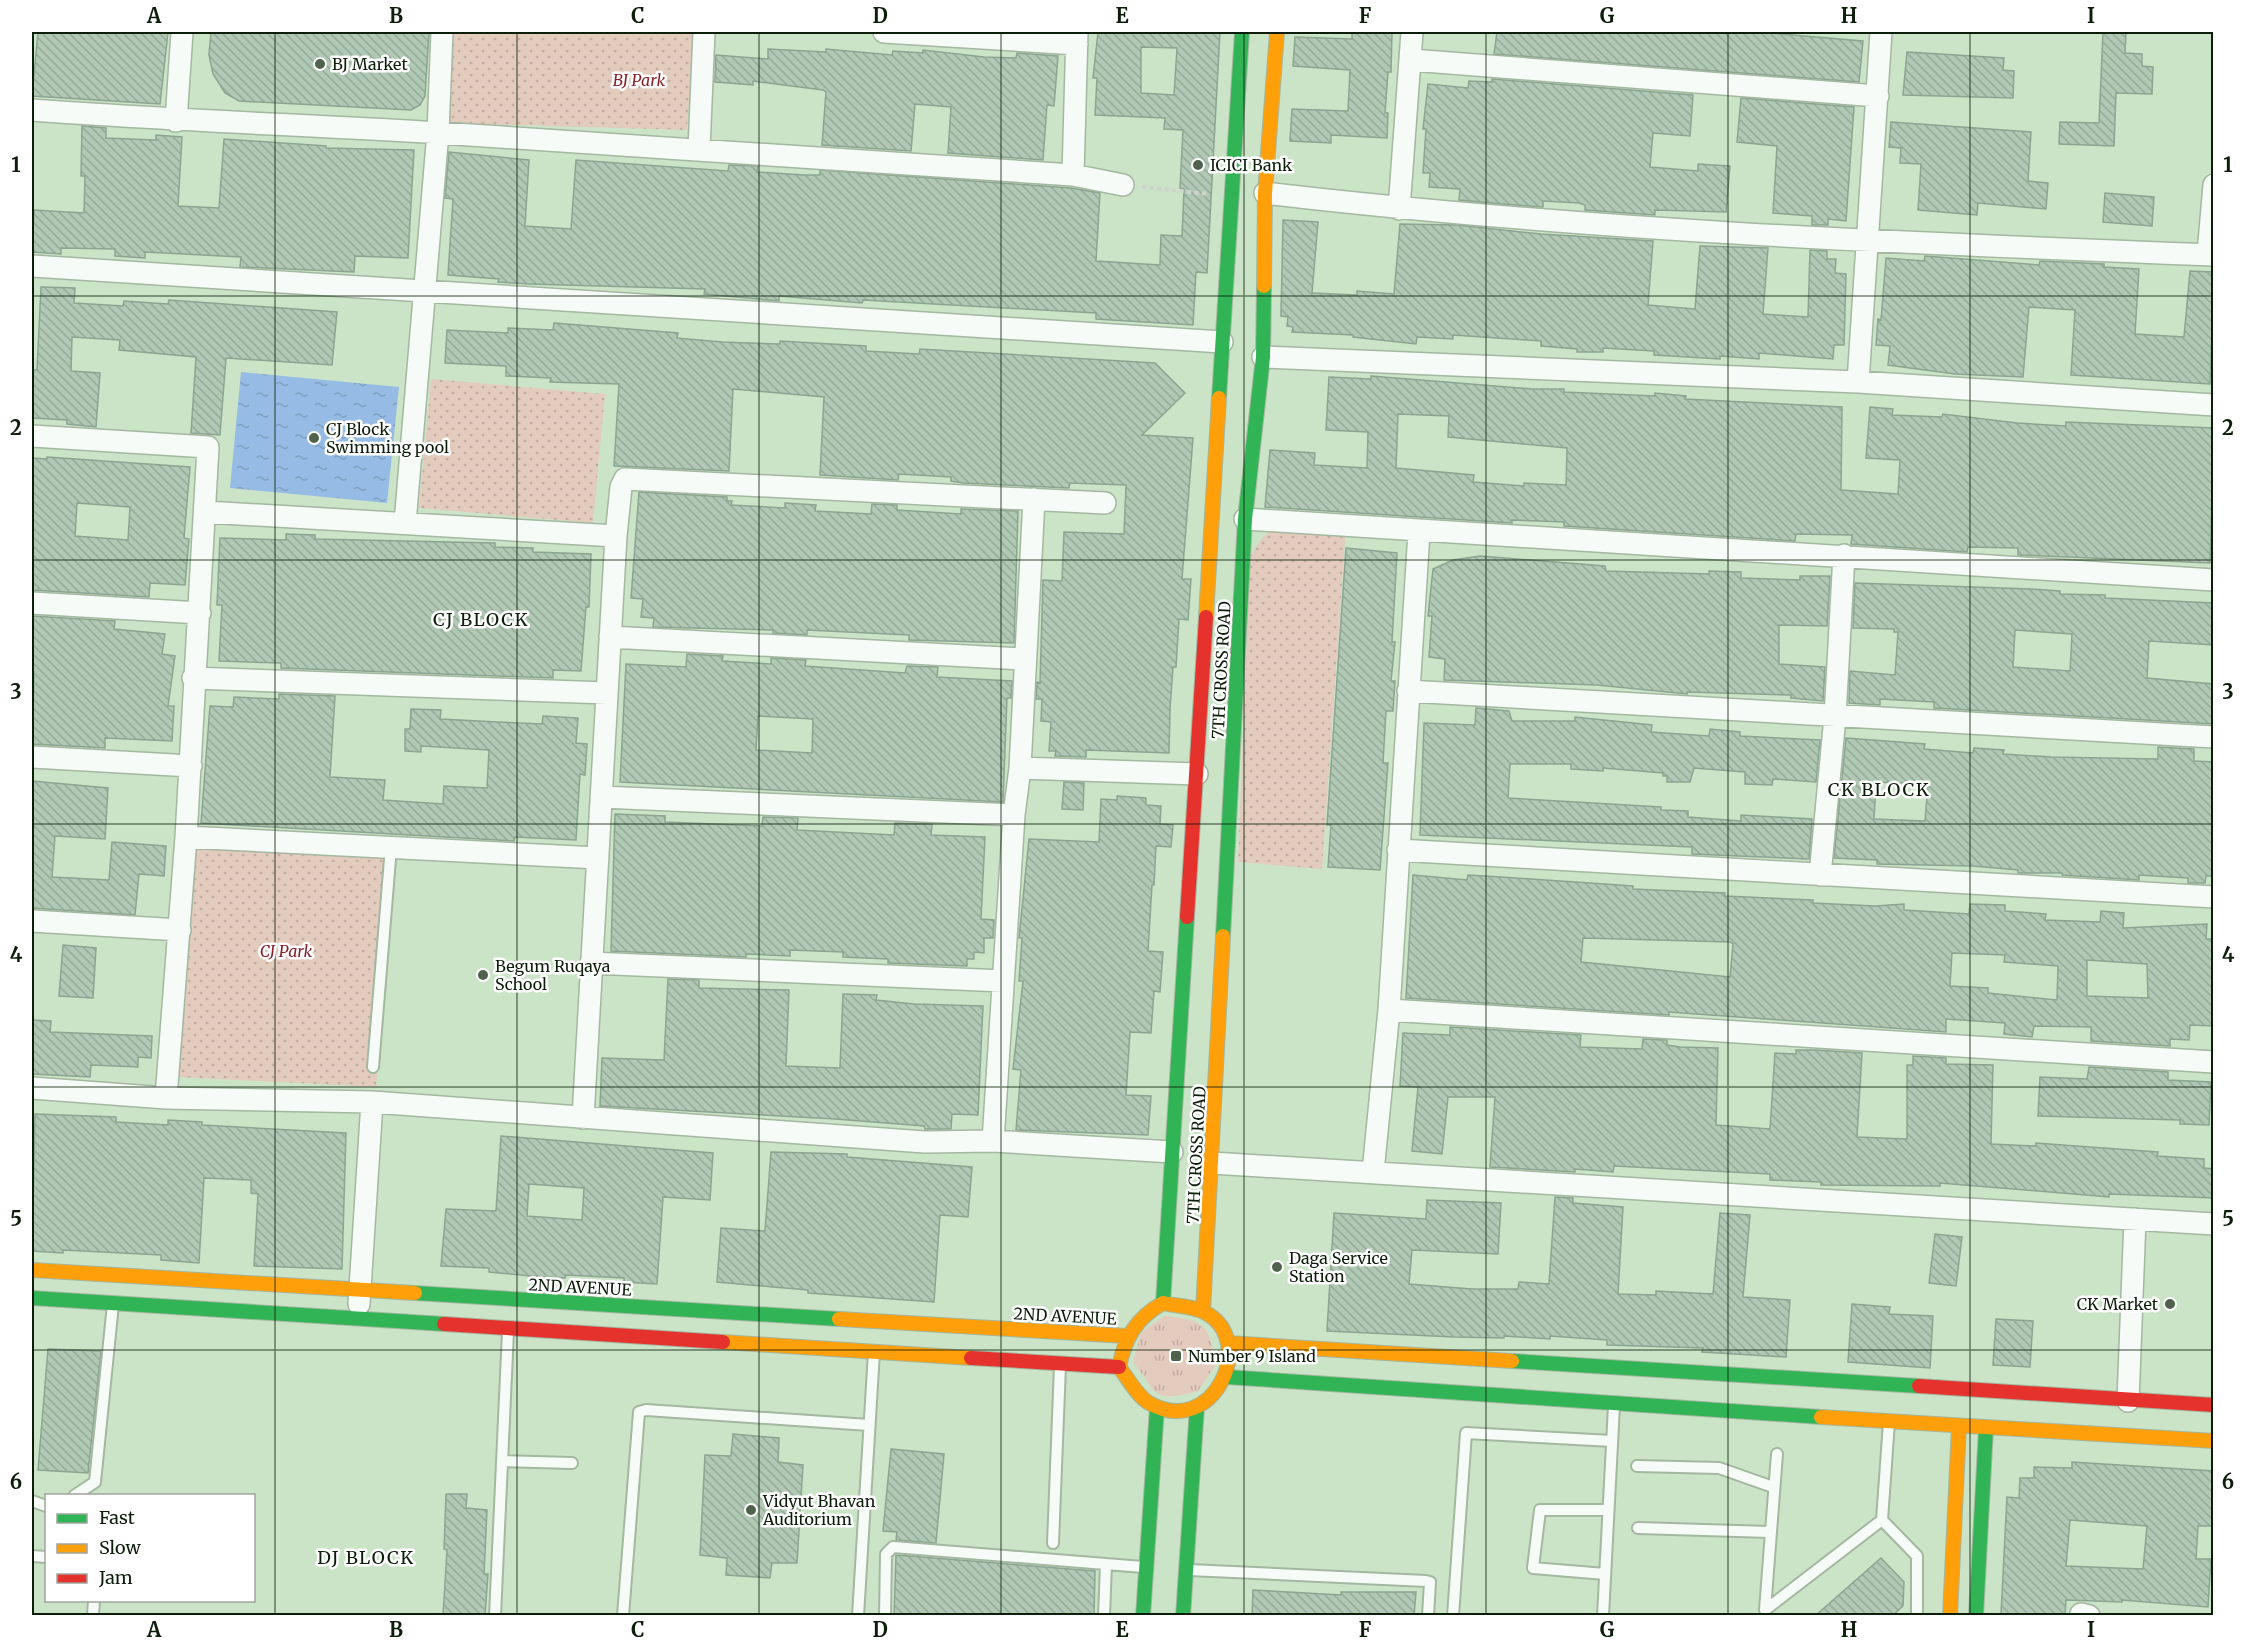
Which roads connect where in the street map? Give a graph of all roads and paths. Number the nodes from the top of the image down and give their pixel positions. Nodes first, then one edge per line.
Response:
1 (183, 32) edge
2 (442, 32) edge
3 (704, 32) edge
4 (884, 32) edge
5 (1242, 32) edge
6 (1277, 32) edge
7 (1412, 32) edge
8 (1881, 32) edge
9 (1077, 38) edge
10 (1411, 60) junction
11 (1255, 93) junction
12 (1878, 96) junction
13 (32, 110) edge
14 (176, 121) junction
15 (438, 132) junction
16 (699, 149) junction
17 (1073, 175) junction
18 (1124, 185) joint
19 (2214, 186) edge
20 (1265, 193) junction
21 (1232, 196) junction
22 (1399, 209) junction
23 (1867, 242) junction
24 (2211, 255) edge
25 (32, 266) edge
26 (426, 291) junction
27 (1222, 342) junction
28 (1263, 357) junction
29 (1858, 382) junction
30 (2214, 405) edge
31 (1218, 418) junction
32 (1246, 420) junction
33 (32, 436) edge
34 (1034, 499) junction
35 (1104, 503) dead end
36 (206, 512) junction
37 (1245, 519) junction
38 (405, 523) junction
39 (1419, 532) junction
40 (615, 536) junction
41 (1845, 555) junction
42 (2214, 579) edge
43 (32, 603) edge
44 (200, 613) junction
45 (610, 637) junction
46 (1024, 659) junction
47 (194, 678) junction
48 (1408, 691) junction
49 (607, 693) junction
50 (1834, 717) junction
51 (2214, 737) edge
52 (32, 757) edge
53 (191, 766) junction
54 (1020, 768) junction
55 (1197, 774) junction
56 (601, 797) junction
57 (1014, 815) junction
58 (186, 837) junction
59 (391, 847) junction
60 (1398, 850) junction
61 (597, 858) junction
62 (1820, 875) junction
63 (2214, 897) edge
64 (32, 921) edge
65 (180, 930) junction
66 (591, 963) junction
67 (1004, 981) junction
68 (1389, 1010) junction
69 (2214, 1062) edge
70 (373, 1067) dead end
71 (32, 1088) edge
72 (166, 1098) junction
73 (372, 1102) junction
74 (583, 1118) junction
75 (993, 1141) junction
76 (1172, 1152) junction
77 (1212, 1163) junction
78 (1373, 1172) junction
79 (2135, 1219) junction
80 (2214, 1224) edge
81 (32, 1270) edge
82 (360, 1290) junction
83 (32, 1298) edge
84 (1163, 1303) junction
85 (112, 1304) junction
86 (1203, 1311) junction
87 (358, 1320) junction
88 (508, 1329) junction
89 (1126, 1336) junction
90 (1228, 1343) junction
91 (874, 1352) junction
92 (1060, 1363) junction
93 (1119, 1367) junction
94 (1227, 1377) junction
95 (2128, 1401) junction
96 (1614, 1405) junction
97 (2214, 1405) edge
98 (1197, 1407) junction
99 (1156, 1408) junction
100 (1889, 1422) junction
101 (869, 1425) junction
102 (1959, 1426) junction
103 (1986, 1428) junction
104 (2214, 1441) edge
105 (1612, 1442) junction
106 (1777, 1454) dead end
107 (502, 1461) junction
108 (572, 1463) dead end
109 (1637, 1466) dead end
110 (1773, 1487) junction
111 (77, 1494) edge
112 (1608, 1510) junction
113 (1882, 1520) junction
114 (1638, 1528) dead end
115 (1770, 1532) junction
116 (1053, 1544) dead end
117 (1106, 1564) junction
118 (1146, 1567) junction
119 (1186, 1570) junction
120 (1605, 1574) junction
121 (1763, 1613) edge
122 (495, 1616) edge
123 (623, 1616) edge
124 (858, 1616) edge
125 (885, 1616) edge
126 (1104, 1616) edge
127 (1143, 1616) edge
128 (1183, 1616) edge
129 (1428, 1616) edge
130 (1453, 1616) edge
131 (1602, 1616) edge
132 (1917, 1616) edge
133 (1950, 1616) edge
134 (1976, 1616) edge

1 - 14 street
2 - 15 street
3 - 16 street
4 - 9 street
5 - 11 street, 7TH CROSS ROAD
6 - 11 street, 7TH CROSS ROAD
7 - 10 street
8 - 12 street
9 - 17 street
10 - 12 street
10 - 22 street
11 - 20 street, 7TH CROSS ROAD
11 - 21 street, 7TH CROSS ROAD
12 - 23 street
13 - 14 street
14 - 15 street
15 - 16 street
15 - 26 street
16 - 17 street
17 - 18 street
18 - 21 path
19 - 24 street
20 - 22 street
20 - 28 street, 7TH CROSS ROAD
21 - 27 street, 7TH CROSS ROAD
22 - 23 street
23 - 24 street
23 - 29 street
25 - 26 street
26 - 27 street
26 - 38 street
27 - 31 street, 7TH CROSS ROAD
28 - 29 street
28 - 32 street, 7TH CROSS ROAD
29 - 30 street
31 - 32 street
31 - 55 street, 7TH CROSS ROAD
32 - 37 street, 7TH CROSS ROAD
33 - 36 street
34 - 35 street
34 - 40 street
34 - 46 street
36 - 38 street
36 - 44 street
37 - 39 street
37 - 77 street, 7TH CROSS ROAD
38 - 40 street
39 - 41 street
39 - 48 street
40 - 45 street
41 - 42 street
41 - 50 street
43 - 44 street
44 - 47 street
45 - 46 street
45 - 49 street
46 - 54 street
47 - 49 street
47 - 53 street
48 - 50 street
48 - 60 street
49 - 56 street
50 - 51 street
50 - 62 street
52 - 53 street
53 - 58 street
54 - 55 street
54 - 57 street
55 - 76 street, 7TH CROSS ROAD
56 - 57 street
56 - 61 street
57 - 67 street
58 - 59 street
58 - 65 street
59 - 61 street
59 - 70 lane
60 - 62 street
60 - 68 street
61 - 66 street
62 - 63 street
64 - 65 street
65 - 72 street
66 - 67 street
66 - 74 street
67 - 75 street
68 - 69 street
68 - 78 street
71 - 72 street
72 - 73 street
73 - 74 street
73 - 82 street
74 - 75 street
75 - 76 street
76 - 84 street, 7TH CROSS ROAD
77 - 78 street
77 - 86 street, 7TH CROSS ROAD
78 - 79 street
79 - 80 street
79 - 95 street
81 - 82 street, 2ND AVENUE
82 - 87 street
82 - 89 street, 2ND AVENUE
83 - 85 street
84 - 86 street
84 - 89 street
85 - 87 street
85 - 111 lane
86 - 90 street
87 - 88 street
88 - 91 street
88 - 107 lane
89 - 93 street
90 - 94 street
90 - 95 street
91 - 92 street
91 - 101 lane
92 - 93 street
92 - 116 lane
93 - 99 street
94 - 96 street
94 - 98 street
95 - 97 street
96 - 100 street
96 - 105 lane
98 - 99 street
98 - 119 street
99 - 118 street
100 - 102 street
100 - 113 lane
101 - 123 lane
101 - 124 lane
102 - 103 street
102 - 133 street
103 - 104 street
103 - 134 street
105 - 112 lane
105 - 130 lane
106 - 110 lane
107 - 108 lane
107 - 122 lane
109 - 110 lane
110 - 115 lane
112 - 120 lane
112 - 120 lane
113 - 121 lane
113 - 132 lane
114 - 115 lane
115 - 121 lane
117 - 118 lane
117 - 125 lane
117 - 126 lane
118 - 127 street
119 - 128 street
119 - 129 lane
120 - 131 lane

